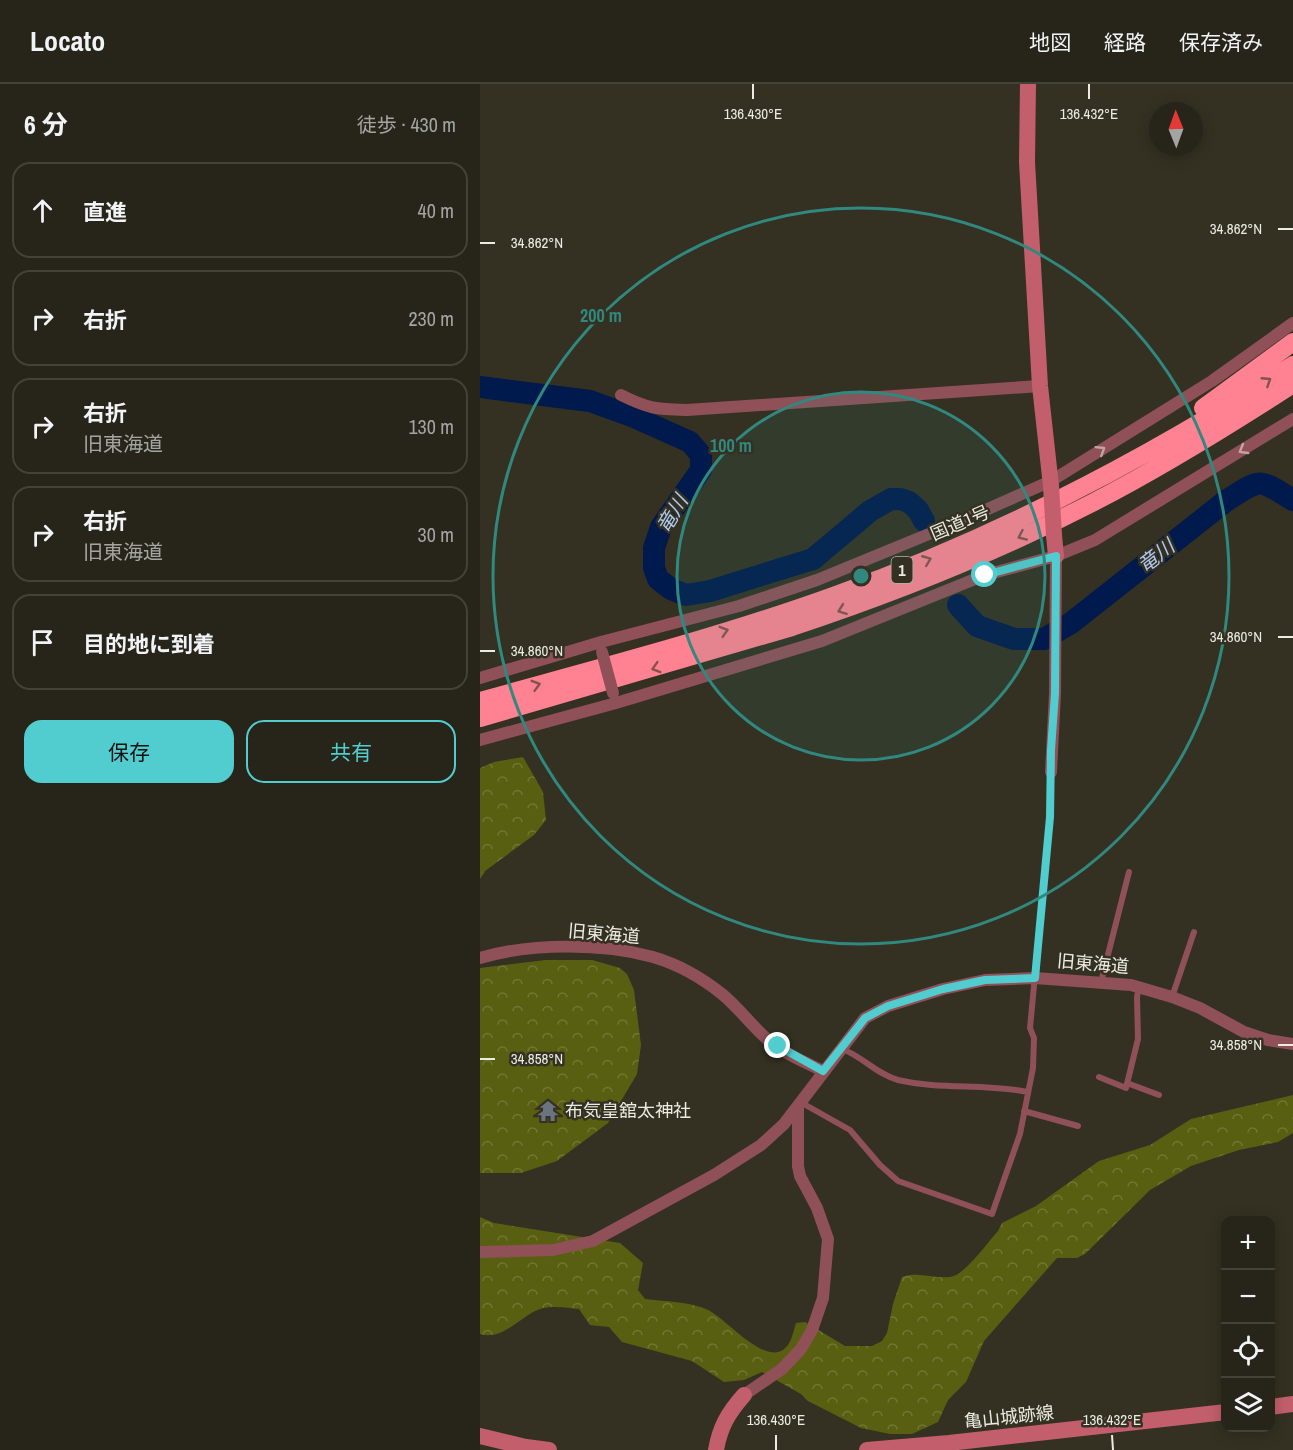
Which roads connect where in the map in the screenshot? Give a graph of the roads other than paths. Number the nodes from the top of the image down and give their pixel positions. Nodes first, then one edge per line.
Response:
1 (1028, 84) edge
2 (1293, 323) edge
3 (1293, 342) edge
4 (1293, 364) edge
5 (1293, 384) edge
6 (1040, 386) junction
7 (621, 395) dead end
8 (1293, 398) edge
9 (1293, 420) edge
10 (1051, 484) junction
11 (1090, 494) junction
12 (1056, 556) junction
13 (602, 647) junction
14 (480, 678) edge
15 (614, 698) junction
16 (480, 701) edge
17 (480, 718) edge
18 (480, 740) edge
19 (1051, 772) joint
20 (1130, 872) dead end
21 (1194, 932) dead end
22 (480, 958) edge
23 (1035, 978) junction
24 (1100, 982) junction
25 (1139, 987) junction
26 (1172, 996) junction
27 (1293, 1044) edge
28 (841, 1048) junction
29 (823, 1071) junction
30 (1099, 1077) dead end
31 (1127, 1083) junction
32 (1028, 1092) junction
33 (1159, 1095) dead end
34 (800, 1105) junction
35 (1024, 1111) junction
36 (1078, 1126) dead end
37 (480, 1252) edge
38 (744, 1395) joint
39 (1293, 1404) edge
40 (1275, 1406) edge
41 (1221, 1413) edge
42 (480, 1436) edge
43 (549, 1450) edge
44 (716, 1450) edge
45 (867, 1450) edge

1 - 6 street
10 -> 2 street
3 - 11 highway
11 -> 4 highway, 国道1号 / 1
5 - 11 highway, 国道1号 / 1
6 - 7 street
6 - 10 street
8 - 11 highway
9 -> 12 street
10 - 12 street, bridge
10 - 13 street
16 -> 11 highway, 国道1号 / 1
11 -> 17 highway, 国道1号 / 1
12 - 15 street
12 - 19 street
13 - 14 street
13 - 15 street, bridge
15 - 18 street
19 - 23 lane
20 - 24 lane
21 - 26 lane
22 - 29 street, 旧東海道
23 - 24 street, 旧東海道
23 - 28 street, 旧東海道
23 - 32 lane
24 - 25 street, 旧東海道
25 - 26 street, 旧東海道
25 - 31 lane
26 - 27 street, 旧東海道
28 - 29 street, 旧東海道
28 - 32 lane
29 - 34 street
30 - 31 lane
31 - 33 lane
32 - 35 lane
34 - 35 lane
34 - 37 street
34 - 38 street
35 - 36 lane
38 - 44 street
39 - 40 street
41 - 45 street, 亀山城跡線
42 - 43 street

